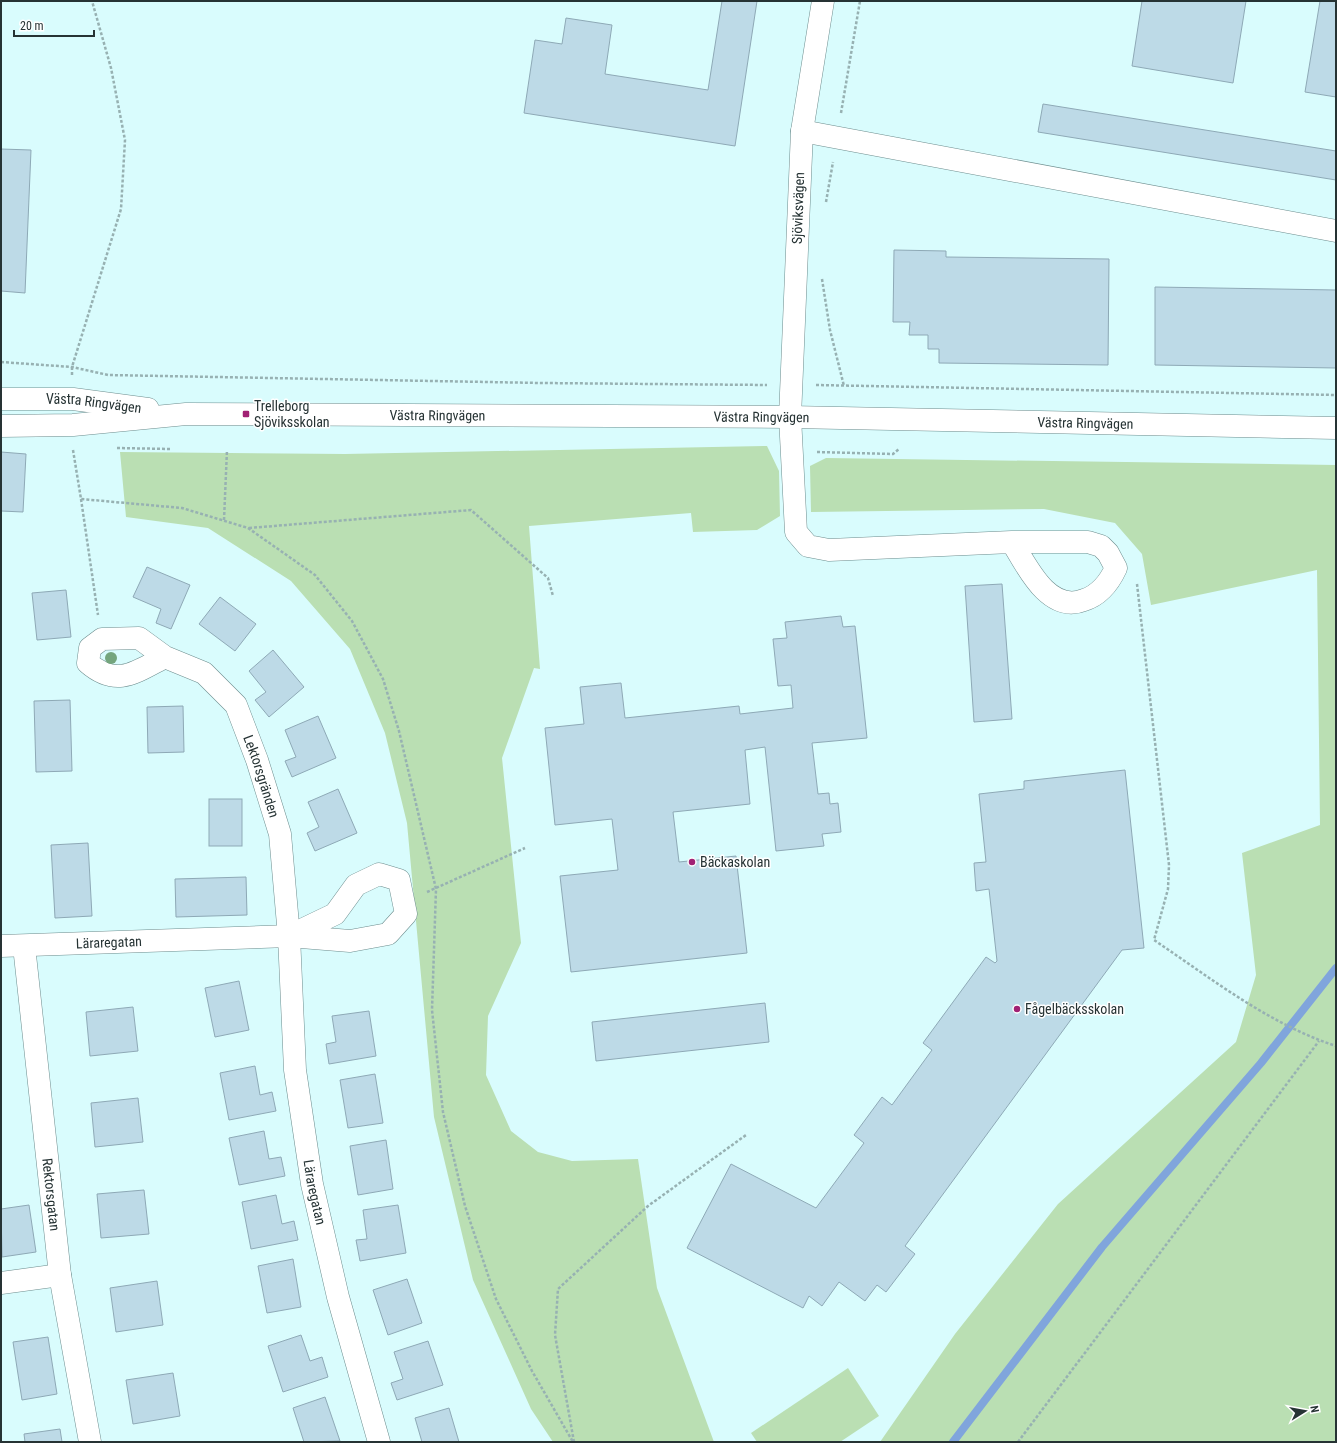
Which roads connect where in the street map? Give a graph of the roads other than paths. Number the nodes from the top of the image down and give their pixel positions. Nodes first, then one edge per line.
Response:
1 (823, 1) edge
2 (802, 131) junction
3 (1336, 231) edge
4 (1, 399) edge
5 (186, 414) junction
6 (790, 417) junction
7 (1, 426) edge
8 (1336, 428) edge
9 (1012, 542) junction
10 (165, 657) junction
11 (289, 936) junction
12 (1, 946) edge
13 (24, 946) junction
14 (60, 1275) junction
15 (1, 1283) edge
16 (90, 1442) edge
17 (379, 1442) edge

1 - 2 street, Sjöviksvägen
2 - 3 street
2 - 6 street, Sjöviksvägen
4 - 5 street, Västra Ringvägen
5 - 6 street, Västra Ringvägen
5 - 7 street, Västra Ringvägen
6 - 8 street, Västra Ringvägen
6 - 9 street, Sjöviksvägen
9 - 9 street, Sjöviksvägen
10 - 10 street, Lektorsgränden
10 - 11 street, Lektorsgränden
11 - 11 street, Läraregatan
11 - 13 street, Läraregatan
11 - 17 street, Läraregatan
12 - 13 street, Läraregatan
13 - 14 street, Rektorsgatan
14 - 15 street
14 - 16 street, Rektorsgatan

